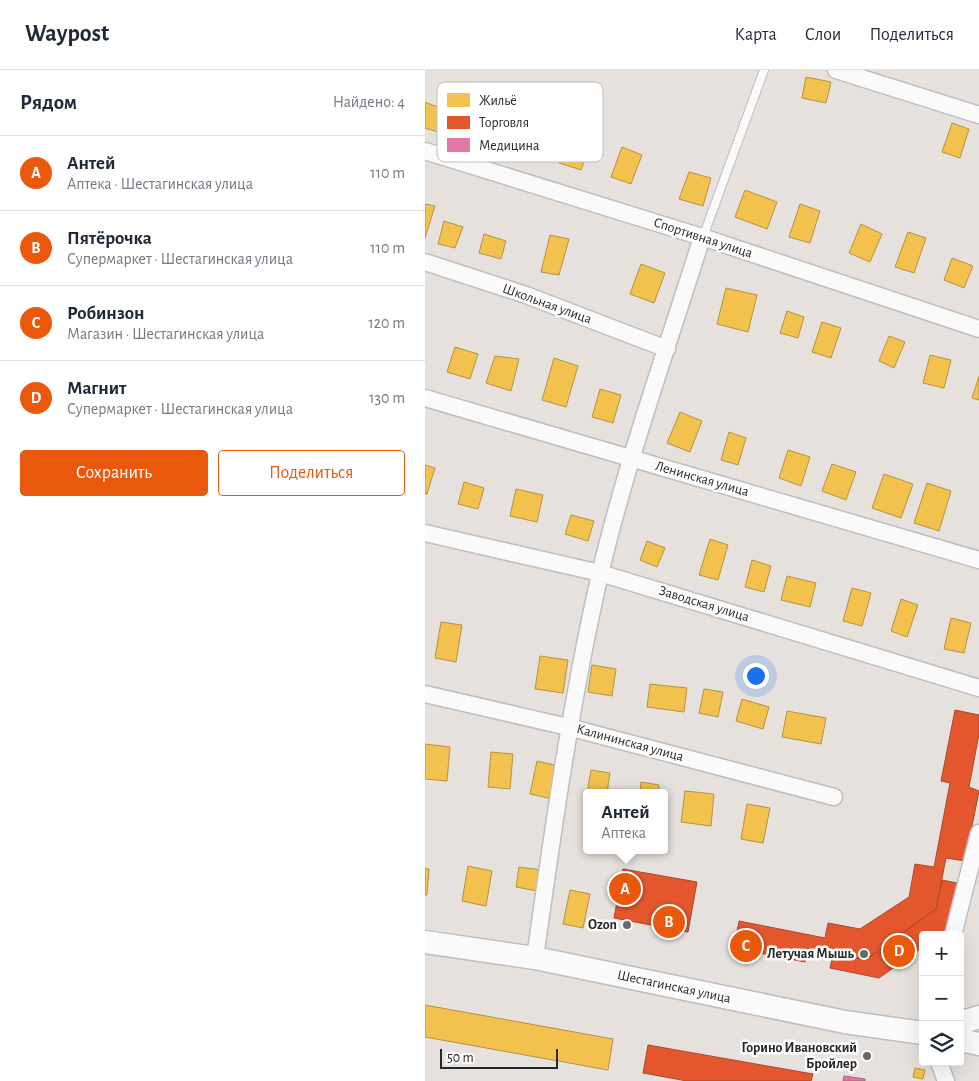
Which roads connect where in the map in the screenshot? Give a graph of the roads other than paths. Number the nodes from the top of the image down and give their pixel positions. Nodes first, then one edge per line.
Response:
1 (764, 70) edge
2 (837, 70) edge
3 (979, 115) edge
4 (425, 151) edge
5 (437, 155) edge
6 (461, 162) edge
7 (703, 237) junction
8 (425, 262) edge
9 (979, 328) edge
10 (667, 349) junction
11 (425, 398) edge
12 (633, 459) junction
13 (425, 533) edge
14 (979, 560) edge
15 (600, 572) junction
16 (979, 688) edge
17 (425, 694) edge
18 (568, 727) junction
19 (834, 797) dead end
20 (979, 833) edge
21 (973, 879) edge
22 (954, 931) edge
23 (425, 942) edge
24 (535, 958) junction
25 (979, 1017) edge
26 (964, 1022) edge
27 (919, 1032) edge
28 (964, 1041) edge
29 (979, 1044) edge
30 (940, 1066) edge
31 (946, 1081) edge

1 - 7 lane
2 - 3 street
4 - 5 street, Спортивная улица
6 - 7 street, Спортивная улица
7 - 9 street, Спортивная улица
7 - 10 street
8 - 10 street, Школьная улица
10 - 12 street
11 - 12 street, Ленинская улица
12 - 14 street, Ленинская улица
12 - 15 street
13 - 15 street, Заводская улица
15 - 16 street, Заводская улица
15 - 18 street
17 - 18 street, Калининская улица
18 - 19 street, Калининская улица
18 - 24 street
20 - 21 street
21 - 22 street
23 - 24 main road, Шестагинская улица
24 - 27 main road, Шестагинская улица
25 - 26 main road
28 - 29 main road
30 - 31 street

